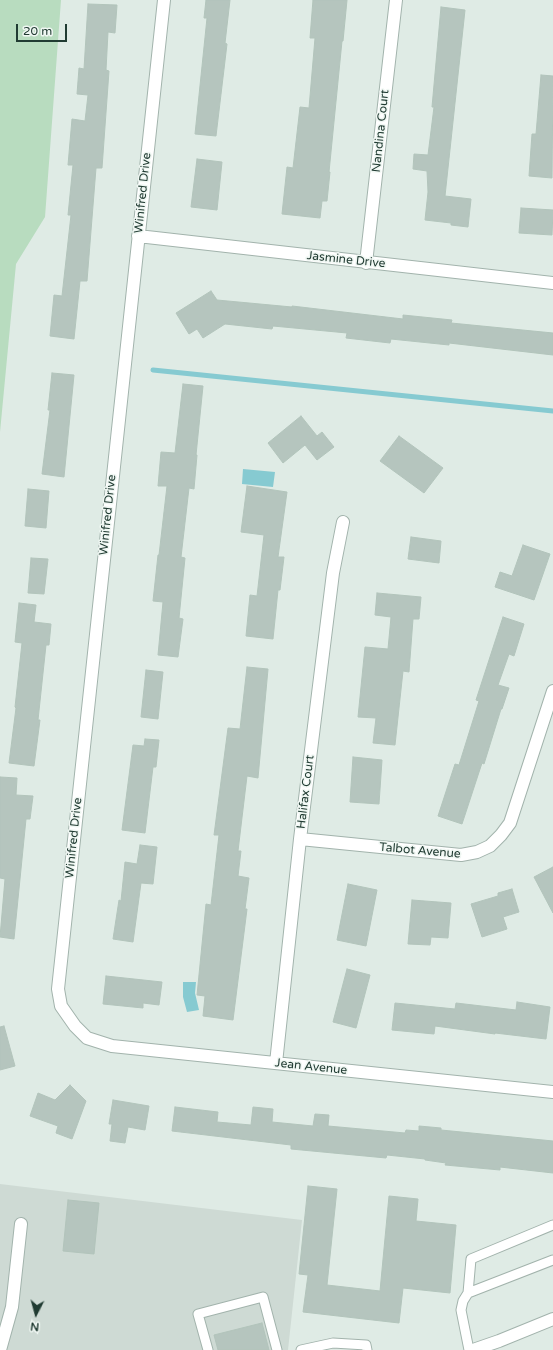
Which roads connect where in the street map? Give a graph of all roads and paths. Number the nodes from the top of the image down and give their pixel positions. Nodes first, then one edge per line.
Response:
1 (164, 0) edge
2 (396, 0) edge
3 (138, 236) junction
4 (366, 263) junction
5 (553, 283) edge
6 (343, 522) dead end
7 (553, 691) edge
8 (300, 839) junction
9 (75, 1026) joint
10 (276, 1063) junction
11 (553, 1092) edge
12 (21, 1224) dead end
13 (553, 1225) edge
14 (553, 1260) edge
15 (468, 1293) junction
16 (553, 1319) edge
17 (0, 1350) edge
18 (206, 1350) edge
19 (277, 1350) edge
20 (301, 1350) edge
21 (367, 1350) edge
22 (469, 1350) edge
23 (473, 1350) edge

1 - 3 street, Winifred Drive
2 - 4 street, Nandina Court
3 - 4 street, Jasmine Drive
3 - 9 street, Winifred Drive
4 - 5 street, Jasmine Drive
6 - 8 street, Halifax Court
7 - 8 street, Talbot Avenue
8 - 10 street, Halifax Court
9 - 10 street, Jean Avenue
10 - 11 street, Jean Avenue
12 - 17 street
13 - 15 lane
14 - 15 lane
15 - 22 lane
16 - 23 street
18 - 19 lane
20 - 21 lane

